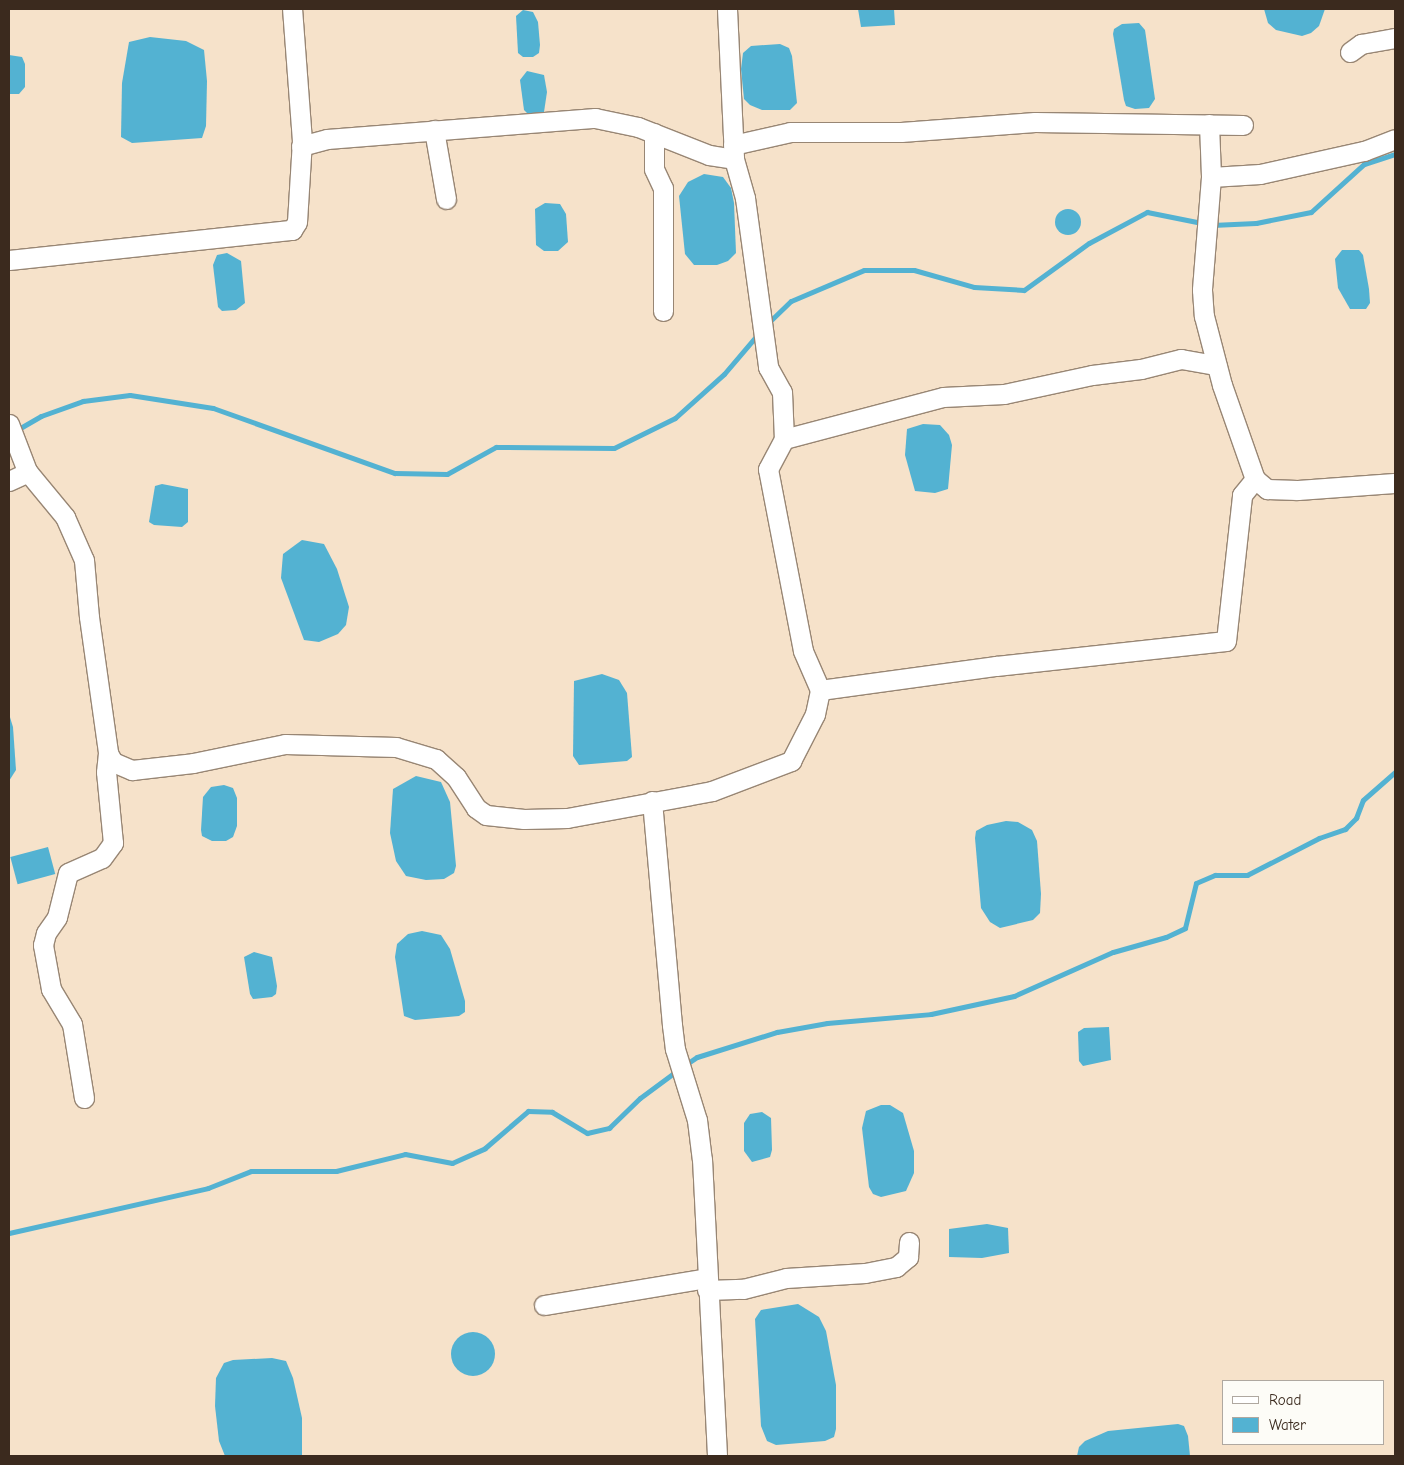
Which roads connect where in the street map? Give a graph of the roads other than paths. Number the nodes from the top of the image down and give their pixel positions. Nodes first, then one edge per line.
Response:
1 (292, 9) edge
2 (727, 9) edge
3 (1395, 38) edge
4 (1350, 52) dead end
5 (1209, 124) junction
6 (1243, 125) dead end
7 (434, 130) junction
8 (654, 134) junction
9 (1395, 140) edge
10 (301, 146) junction
11 (734, 152) junction
12 (1211, 177) junction
13 (446, 199) dead end
14 (9, 260) edge
15 (663, 311) dead end
16 (1216, 365) junction
17 (9, 424) edge
18 (784, 439) junction
19 (28, 472) junction
20 (1256, 479) junction
21 (9, 480) edge
22 (1395, 483) edge
23 (820, 690) junction
24 (108, 752) junction
25 (652, 801) junction
26 (84, 1098) dead end
27 (909, 1242) dead end
28 (707, 1284) junction
29 (544, 1305) dead end
30 (717, 1456) edge

1 - 10 street
2 - 11 street
3 - 4 street
5 - 6 street
5 - 11 street
5 - 12 street
7 - 8 street
7 - 10 street
7 - 13 street
8 - 11 street
8 - 15 street
9 - 12 street
10 - 14 street
11 - 18 street
12 - 16 street
16 - 18 street
16 - 20 street
17 - 19 street
18 - 23 street
19 - 21 street
19 - 24 street
20 - 22 street
20 - 23 street
23 - 25 street
24 - 25 street
24 - 26 street
25 - 28 street
27 - 28 street
28 - 29 street
28 - 30 street

